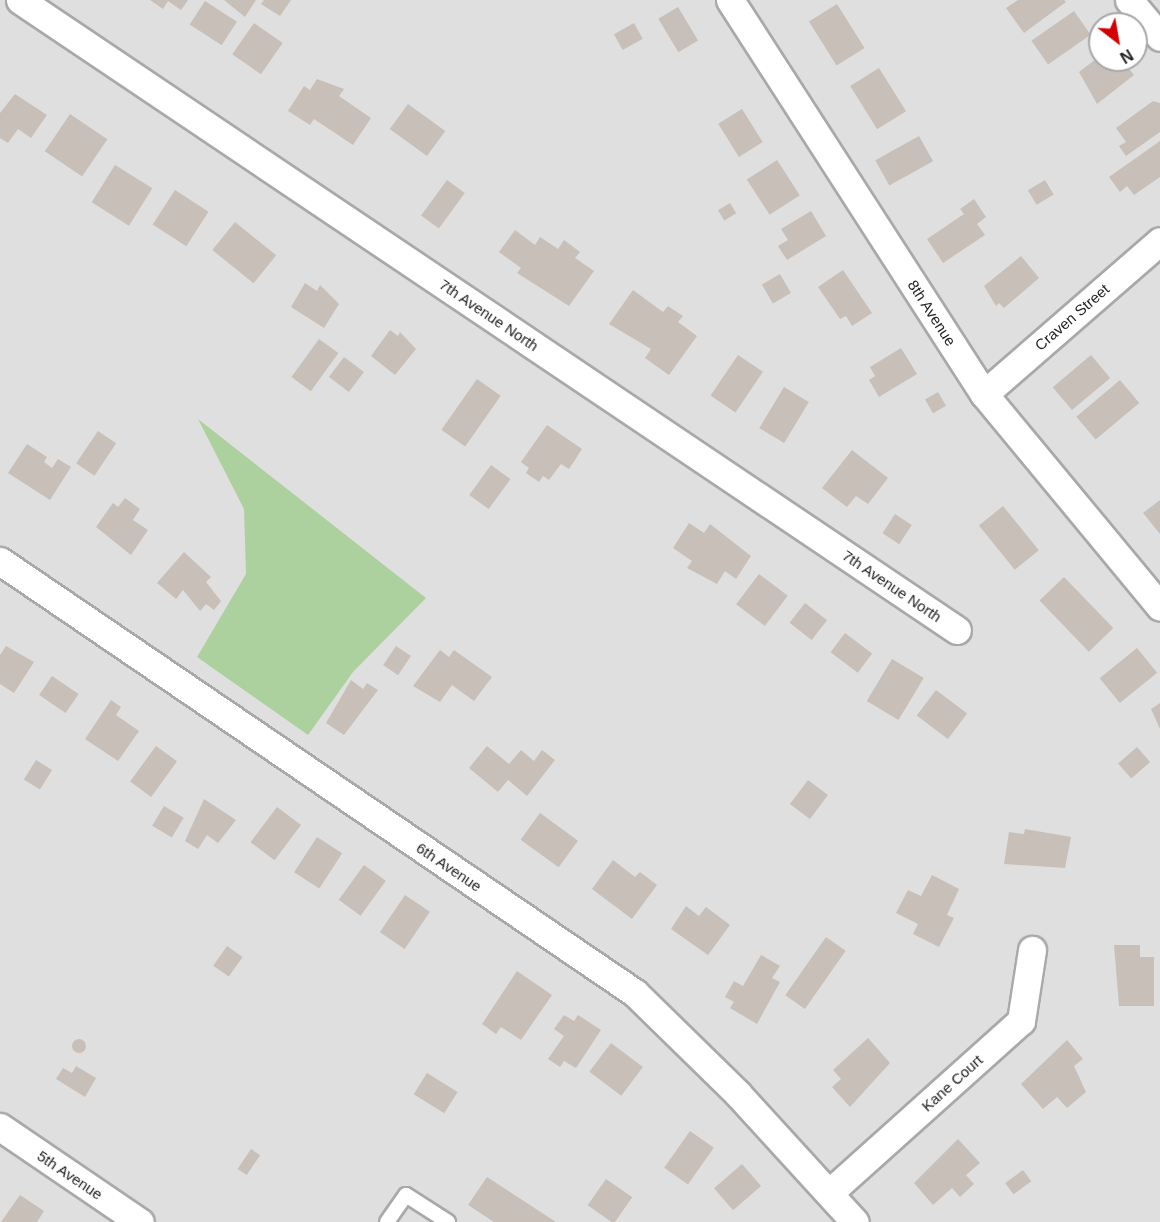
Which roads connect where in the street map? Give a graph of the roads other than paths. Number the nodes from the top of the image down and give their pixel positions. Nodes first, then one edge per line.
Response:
1 (20, 0) edge
2 (730, 0) edge
3 (1129, 0) edge
4 (1160, 37) edge
5 (1160, 241) edge
6 (984, 393) junction
7 (0, 561) edge
8 (1160, 608) edge
9 (957, 630) dead end
10 (1032, 950) dead end
11 (0, 1127) edge
12 (830, 1193) junction
13 (140, 1222) edge
14 (387, 1222) edge
15 (448, 1222) edge
16 (855, 1222) edge

1 - 9 street, 7th Avenue North
2 - 6 street, 8th Avenue
3 - 4 street
5 - 6 street, Craven Street
6 - 8 street, 8th Avenue
7 - 12 street, 6th Avenue
10 - 12 street, Kane Court
11 - 13 street, 5th Avenue
12 - 16 street, 6th Avenue
14 - 15 lane

